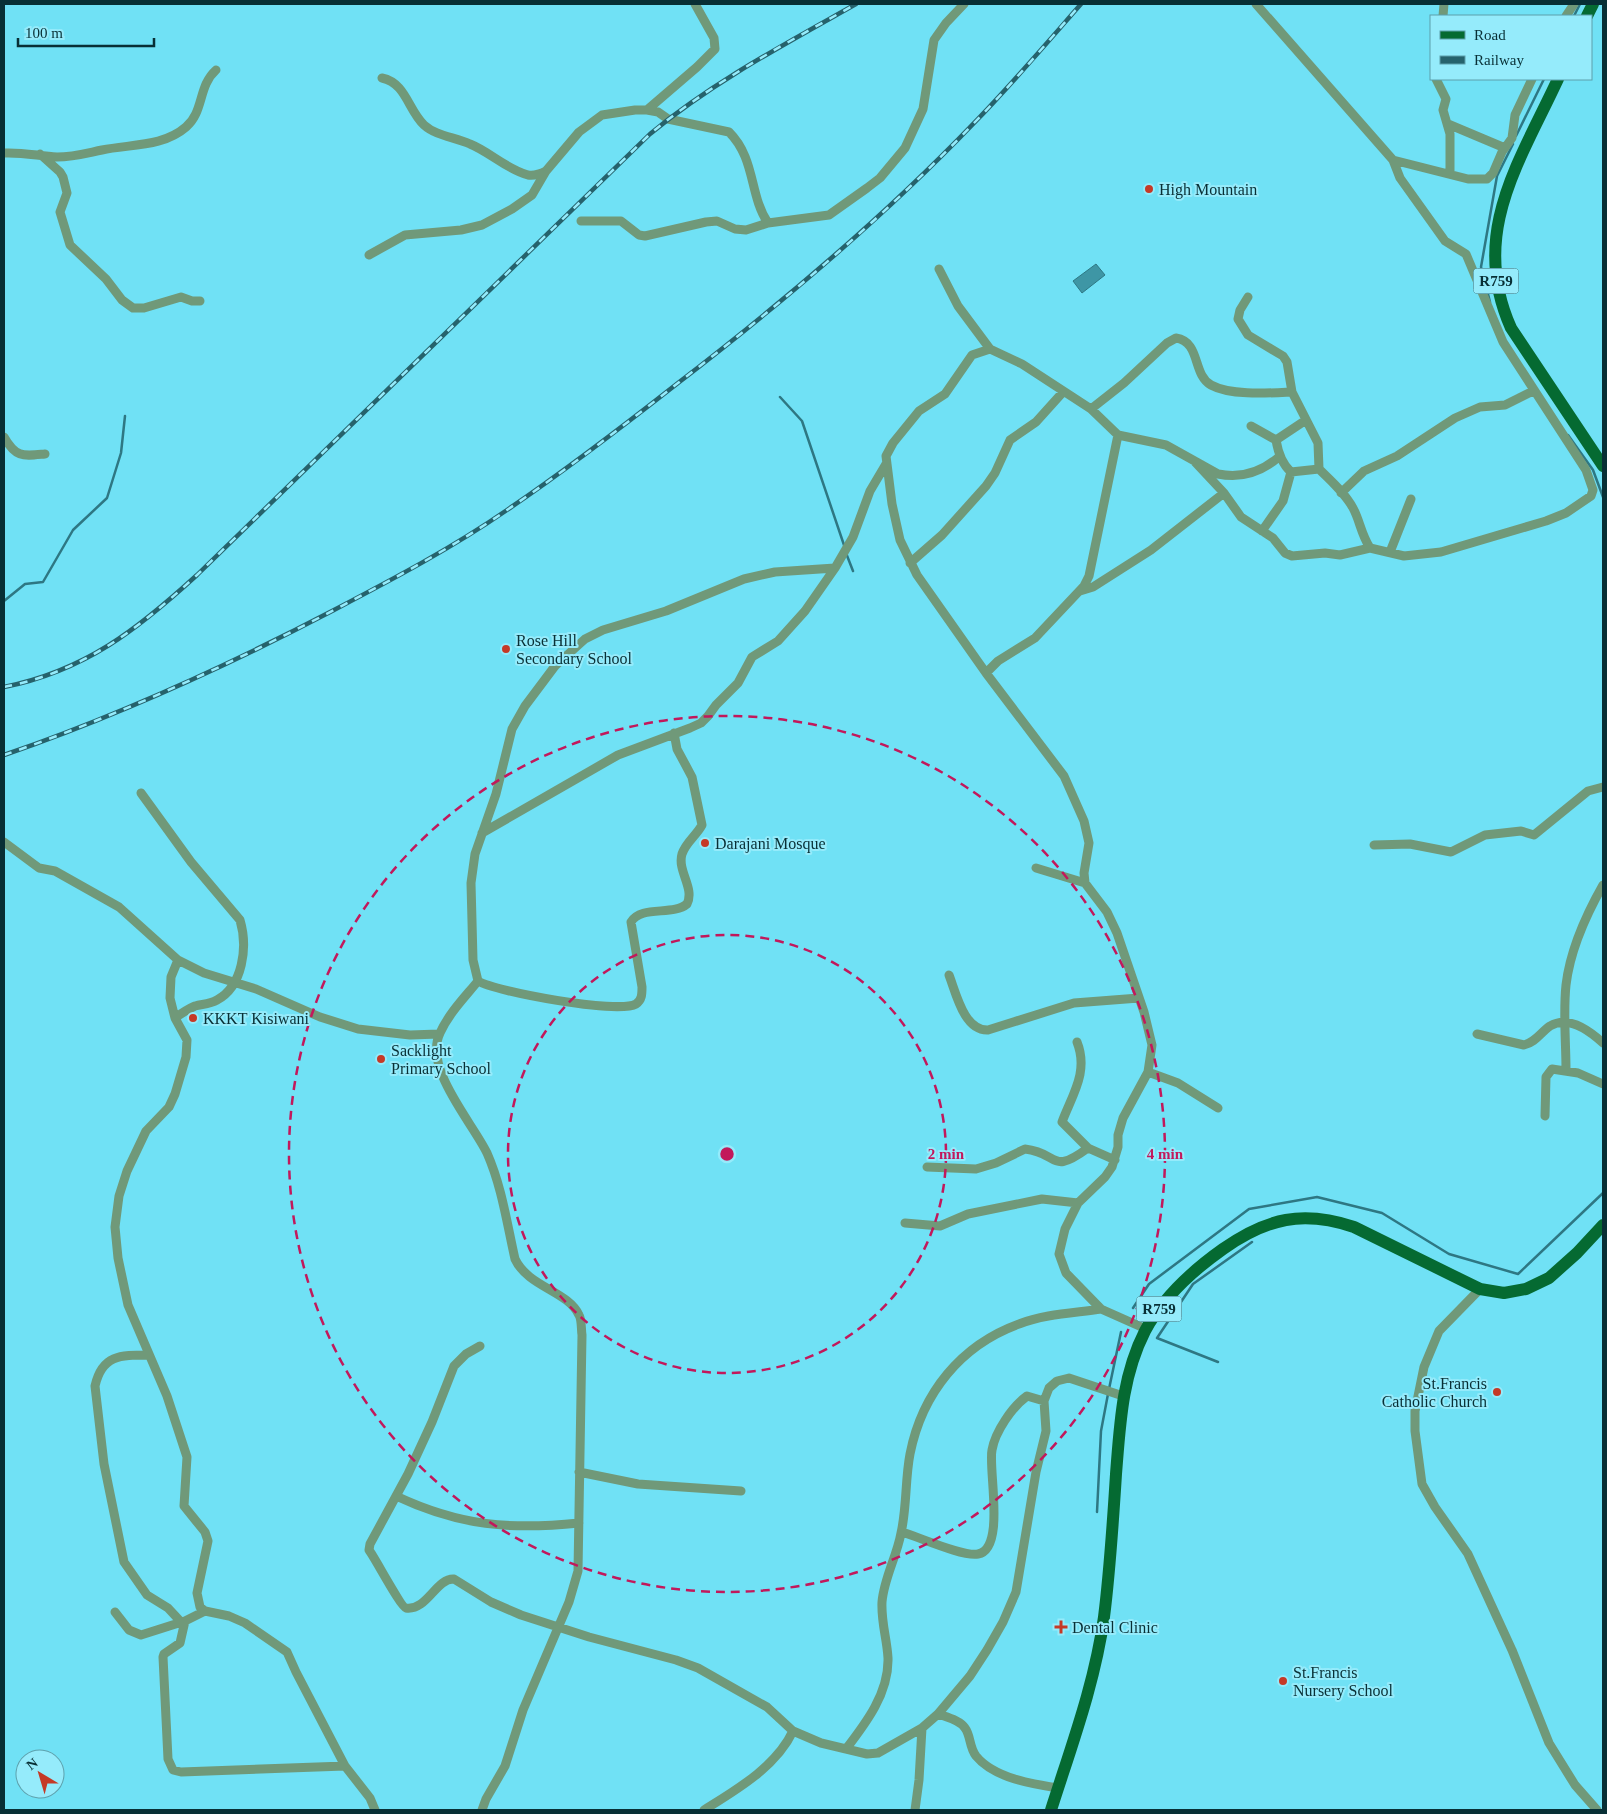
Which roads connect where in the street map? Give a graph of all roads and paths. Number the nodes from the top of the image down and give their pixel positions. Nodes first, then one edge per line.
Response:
1 (695, 4) edge
2 (964, 4) edge
3 (1256, 4) edge
4 (216, 70) dead end
5 (382, 78) dead end
6 (1437, 80) edge
7 (1532, 80) edge
8 (1558, 80) edge
9 (647, 110) junction
10 (1448, 124) junction
11 (1505, 148) junction
12 (4, 152) edge
13 (40, 154) junction
14 (1393, 160) junction
15 (546, 171) junction
16 (1450, 174) junction
17 (581, 222) dead end
18 (768, 223) junction
19 (369, 255) dead end
20 (939, 268) dead end
21 (1496, 283) junction
22 (1480, 290) junction
23 (1248, 297) dead end
24 (200, 301) dead end
25 (990, 350) junction
26 (1532, 391) junction
27 (1063, 392) junction
28 (1292, 392) junction
29 (1091, 409) junction
30 (1306, 420) junction
31 (1251, 426) dead end
32 (1118, 435) junction
33 (4, 437) edge
34 (1276, 440) junction
35 (45, 454) dead end
36 (1280, 456) junction
37 (1196, 462) junction
38 (886, 464) junction
39 (1603, 466) edge
40 (1319, 469) junction
41 (1292, 472) junction
42 (1224, 493) junction
43 (1341, 493) junction
44 (1411, 500) dead end
45 (1262, 531) junction
46 (1370, 548) junction
47 (1390, 552) junction
48 (910, 563) junction
49 (835, 568) junction
50 (1080, 591) junction
51 (986, 673) junction
52 (674, 734) junction
53 (1603, 787) edge
54 (141, 793) dead end
55 (482, 833) junction
56 (4, 842) edge
57 (1374, 845) dead end
58 (1036, 868) dead end
59 (1085, 883) junction
60 (1603, 885) edge
61 (178, 960) junction
62 (949, 975) dead end
63 (478, 981) junction
64 (236, 982) junction
65 (1139, 998) junction
66 (175, 1018) junction
67 (1565, 1023) junction
68 (440, 1034) junction
69 (1477, 1034) dead end
70 (1077, 1042) dead end
71 (1603, 1043) edge
72 (1566, 1070) junction
73 (1148, 1072) junction
74 (1603, 1084) edge
75 (1218, 1108) dead end
76 (1544, 1116) dead end
77 (1088, 1148) junction
78 (1115, 1160) junction
79 (928, 1167) dead end
80 (1078, 1203) junction
81 (905, 1223) dead end
82 (1603, 1225) edge
83 (1480, 1289) junction
84 (1101, 1309) junction
85 (1146, 1329) junction
86 (480, 1346) dead end
87 (148, 1355) junction
88 (1123, 1396) junction
89 (1044, 1401) junction
90 (579, 1472) junction
91 (741, 1491) dead end
92 (396, 1496) junction
93 (579, 1523) junction
94 (902, 1532) junction
95 (205, 1611) junction
96 (115, 1612) dead end
97 (183, 1621) junction
98 (559, 1627) junction
99 (938, 1714) junction
100 (922, 1728) junction
101 (792, 1731) junction
102 (846, 1749) junction
103 (345, 1766) junction
104 (1058, 1788) junction
105 (375, 1810) edge
106 (482, 1810) edge
107 (704, 1810) edge
108 (915, 1810) edge
109 (1051, 1810) edge
110 (1597, 1810) edge

1 - 9 street
2 - 18 street
3 - 14 street
4 - 13 street
5 - 15 street
6 - 10 street
7 - 11 street
8 - 21 main road, R759
9 - 15 street
9 - 18 street
10 - 11 street
10 - 16 street
11 - 16 street
12 - 13 street
13 - 24 street
14 - 16 street
14 - 22 street
15 - 19 street
17 - 18 street
20 - 25 street
21 - 22 street
21 - 39 main road, R759
22 - 26 street
23 - 28 street
25 - 27 street
25 - 38 street
26 - 43 street
26 - 47 street
27 - 29 street
27 - 48 street
28 - 29 street
28 - 30 street
29 - 32 street
30 - 34 street
30 - 40 street
31 - 34 street
32 - 37 street
32 - 50 street
33 - 35 street
34 - 36 street
36 - 37 street
36 - 41 street
37 - 42 street
38 - 48 street
38 - 49 street
40 - 41 street
40 - 43 street
41 - 45 street
42 - 45 street
42 - 50 street
43 - 46 street
44 - 47 street
45 - 46 street
46 - 47 street
48 - 51 street
49 - 52 street
49 - 55 street
50 - 51 street
51 - 59 street
52 - 55 street
52 - 63 street
53 - 57 street
54 - 64 street
55 - 63 street
56 - 61 street
58 - 59 street
59 - 65 street
60 - 67 street
61 - 64 street
61 - 66 street
62 - 65 street
63 - 68 street
64 - 66 street
64 - 68 street
65 - 73 street
66 - 87 street
67 - 69 street
67 - 71 street
67 - 72 street
68 - 90 street
70 - 77 street
72 - 74 street
72 - 76 street
73 - 75 street
73 - 78 street
77 - 78 street
77 - 79 street
78 - 80 street
80 - 81 street
80 - 84 street
82 - 83 main road, R759
83 - 85 main road, R759
83 - 110 street
84 - 85 street
84 - 94 street
85 - 88 main road, R759
86 - 92 street
87 - 95 street
87 - 97 street
88 - 89 street
88 - 104 main road, R759
89 - 94 street
89 - 99 street
90 - 91 street
90 - 93 street
92 - 93 street
92 - 98 street
93 - 98 street
94 - 102 street
95 - 97 street
95 - 103 street
96 - 97 street
97 - 103 street
98 - 101 street
98 - 106 street
99 - 100 street
99 - 104 street
100 - 102 street
100 - 108 street
101 - 102 street
101 - 107 street
103 - 105 street
104 - 109 main road, R759

